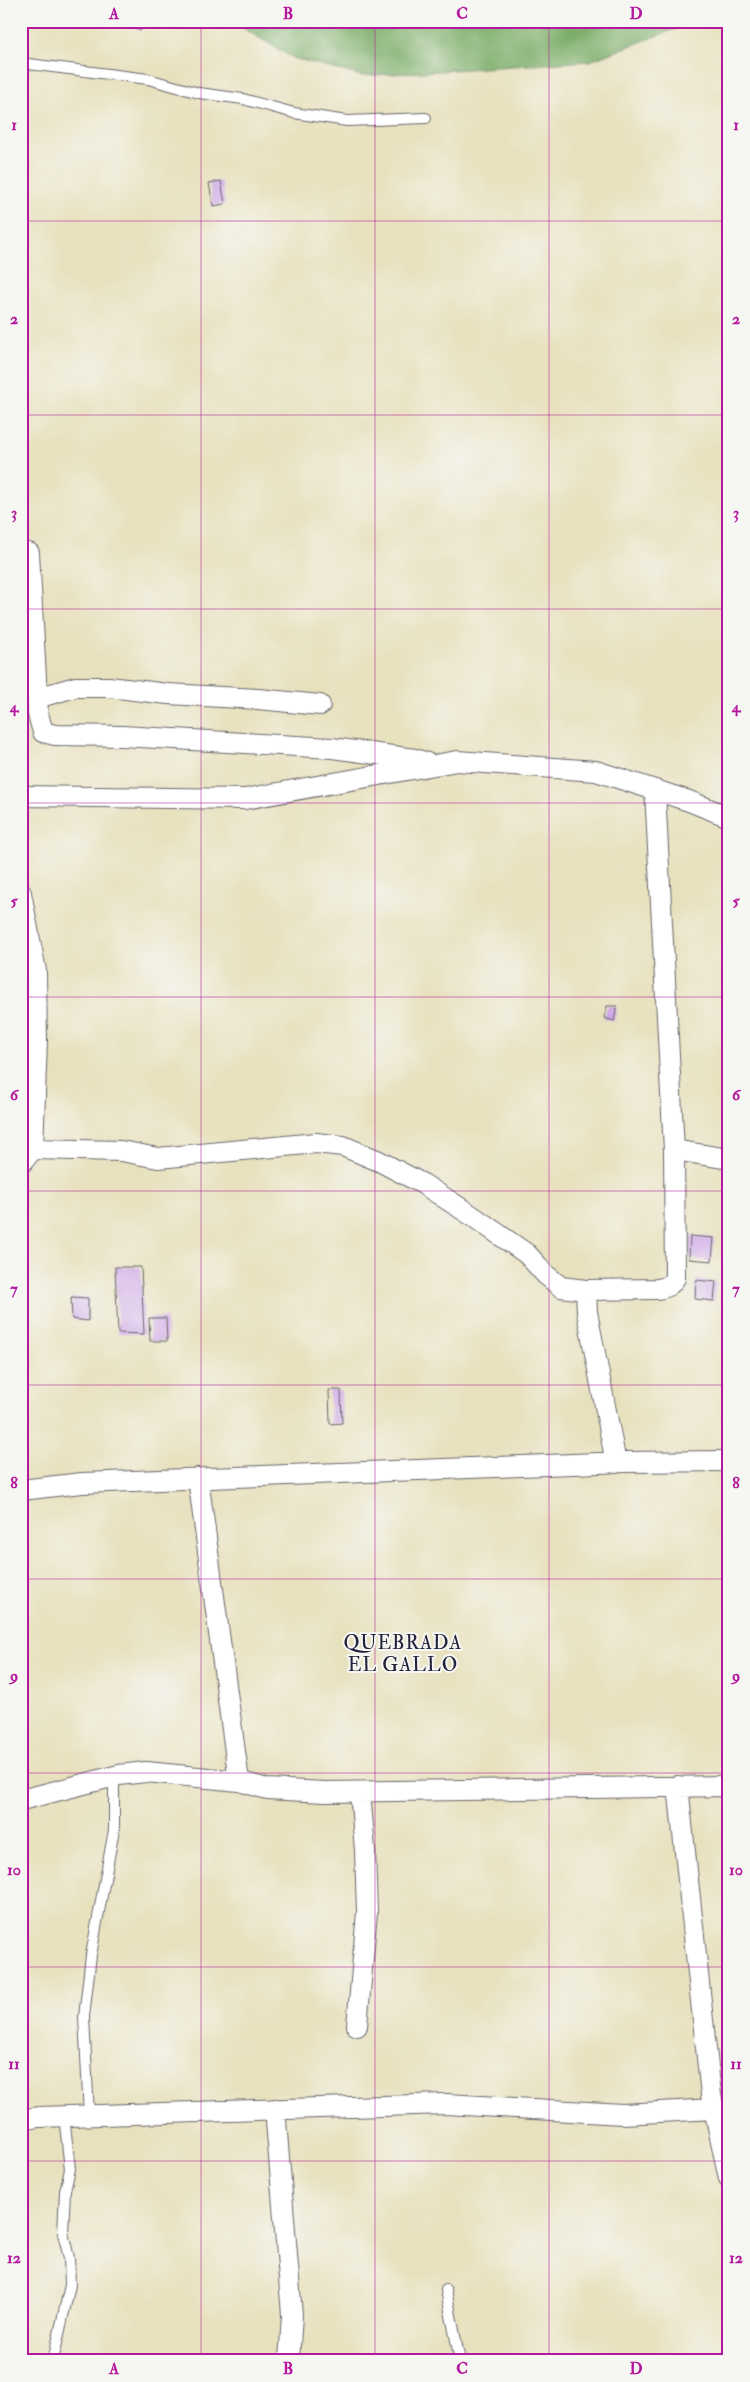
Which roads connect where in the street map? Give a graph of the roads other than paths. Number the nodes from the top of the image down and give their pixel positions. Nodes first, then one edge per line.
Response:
1 (21, 63) edge
2 (426, 118) dead end
3 (29, 553) dead end
4 (320, 705) dead end
5 (32, 710) edge
6 (433, 765) junction
7 (655, 791) junction
8 (21, 796) edge
9 (729, 817) edge
10 (21, 893) edge
11 (24, 917) edge
12 (674, 1150) junction
13 (27, 1156) edge
14 (729, 1159) edge
15 (586, 1290) junction
16 (729, 1461) edge
17 (616, 1463) junction
18 (198, 1478) junction
19 (21, 1490) edge
20 (114, 1776) junction
21 (239, 1781) junction
22 (678, 1786) junction
23 (729, 1786) edge
24 (360, 1792) junction
25 (21, 1800) edge
26 (357, 2026) dead end
27 (275, 2109) junction
28 (714, 2109) junction
29 (90, 2115) junction
30 (64, 2116) junction
31 (21, 2120) edge
32 (725, 2143) edge
33 (729, 2178) edge
34 (446, 2290) dead end
35 (53, 2361) edge
36 (290, 2361) edge
37 (460, 2361) edge

1 - 2 lane
3 - 5 street
4 - 5 street
5 - 6 street
6 - 7 street
6 - 8 street
7 - 9 street
7 - 12 street
10 - 11 street
11 - 13 street
12 - 14 street
12 - 15 street
13 - 15 street
15 - 17 street
16 - 17 street
17 - 18 street
18 - 19 street
18 - 21 street
20 - 21 street
20 - 25 street
20 - 29 lane
21 - 24 street
22 - 23 street
22 - 24 street
22 - 28 street
24 - 26 street
27 - 28 street
27 - 29 street
27 - 36 street
28 - 32 street
29 - 30 street
30 - 31 street
30 - 35 lane
32 - 33 street
34 - 37 lane

